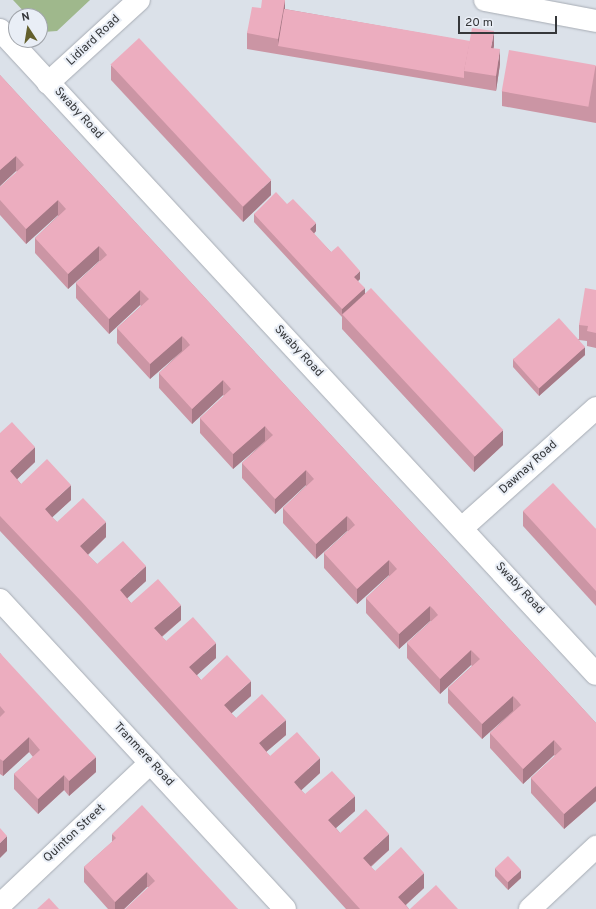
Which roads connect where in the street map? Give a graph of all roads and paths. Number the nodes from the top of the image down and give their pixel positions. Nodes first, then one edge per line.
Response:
1 (139, 0) edge
2 (485, 0) edge
3 (596, 20) edge
4 (0, 30) edge
5 (48, 83) junction
6 (596, 408) edge
7 (462, 528) junction
8 (0, 600) edge
9 (596, 674) edge
10 (150, 764) junction
11 (596, 847) edge
12 (0, 905) edge
13 (285, 909) edge
14 (530, 909) edge

1 - 5 street, Lidiard Road
2 - 3 street
4 - 5 street, Swaby Road
5 - 7 street, Swaby Road
6 - 7 street, Dawnay Road
7 - 9 street, Swaby Road
8 - 10 street, Tranmere Road
10 - 12 street, Quinton Street
10 - 13 street, Tranmere Road
11 - 14 street

